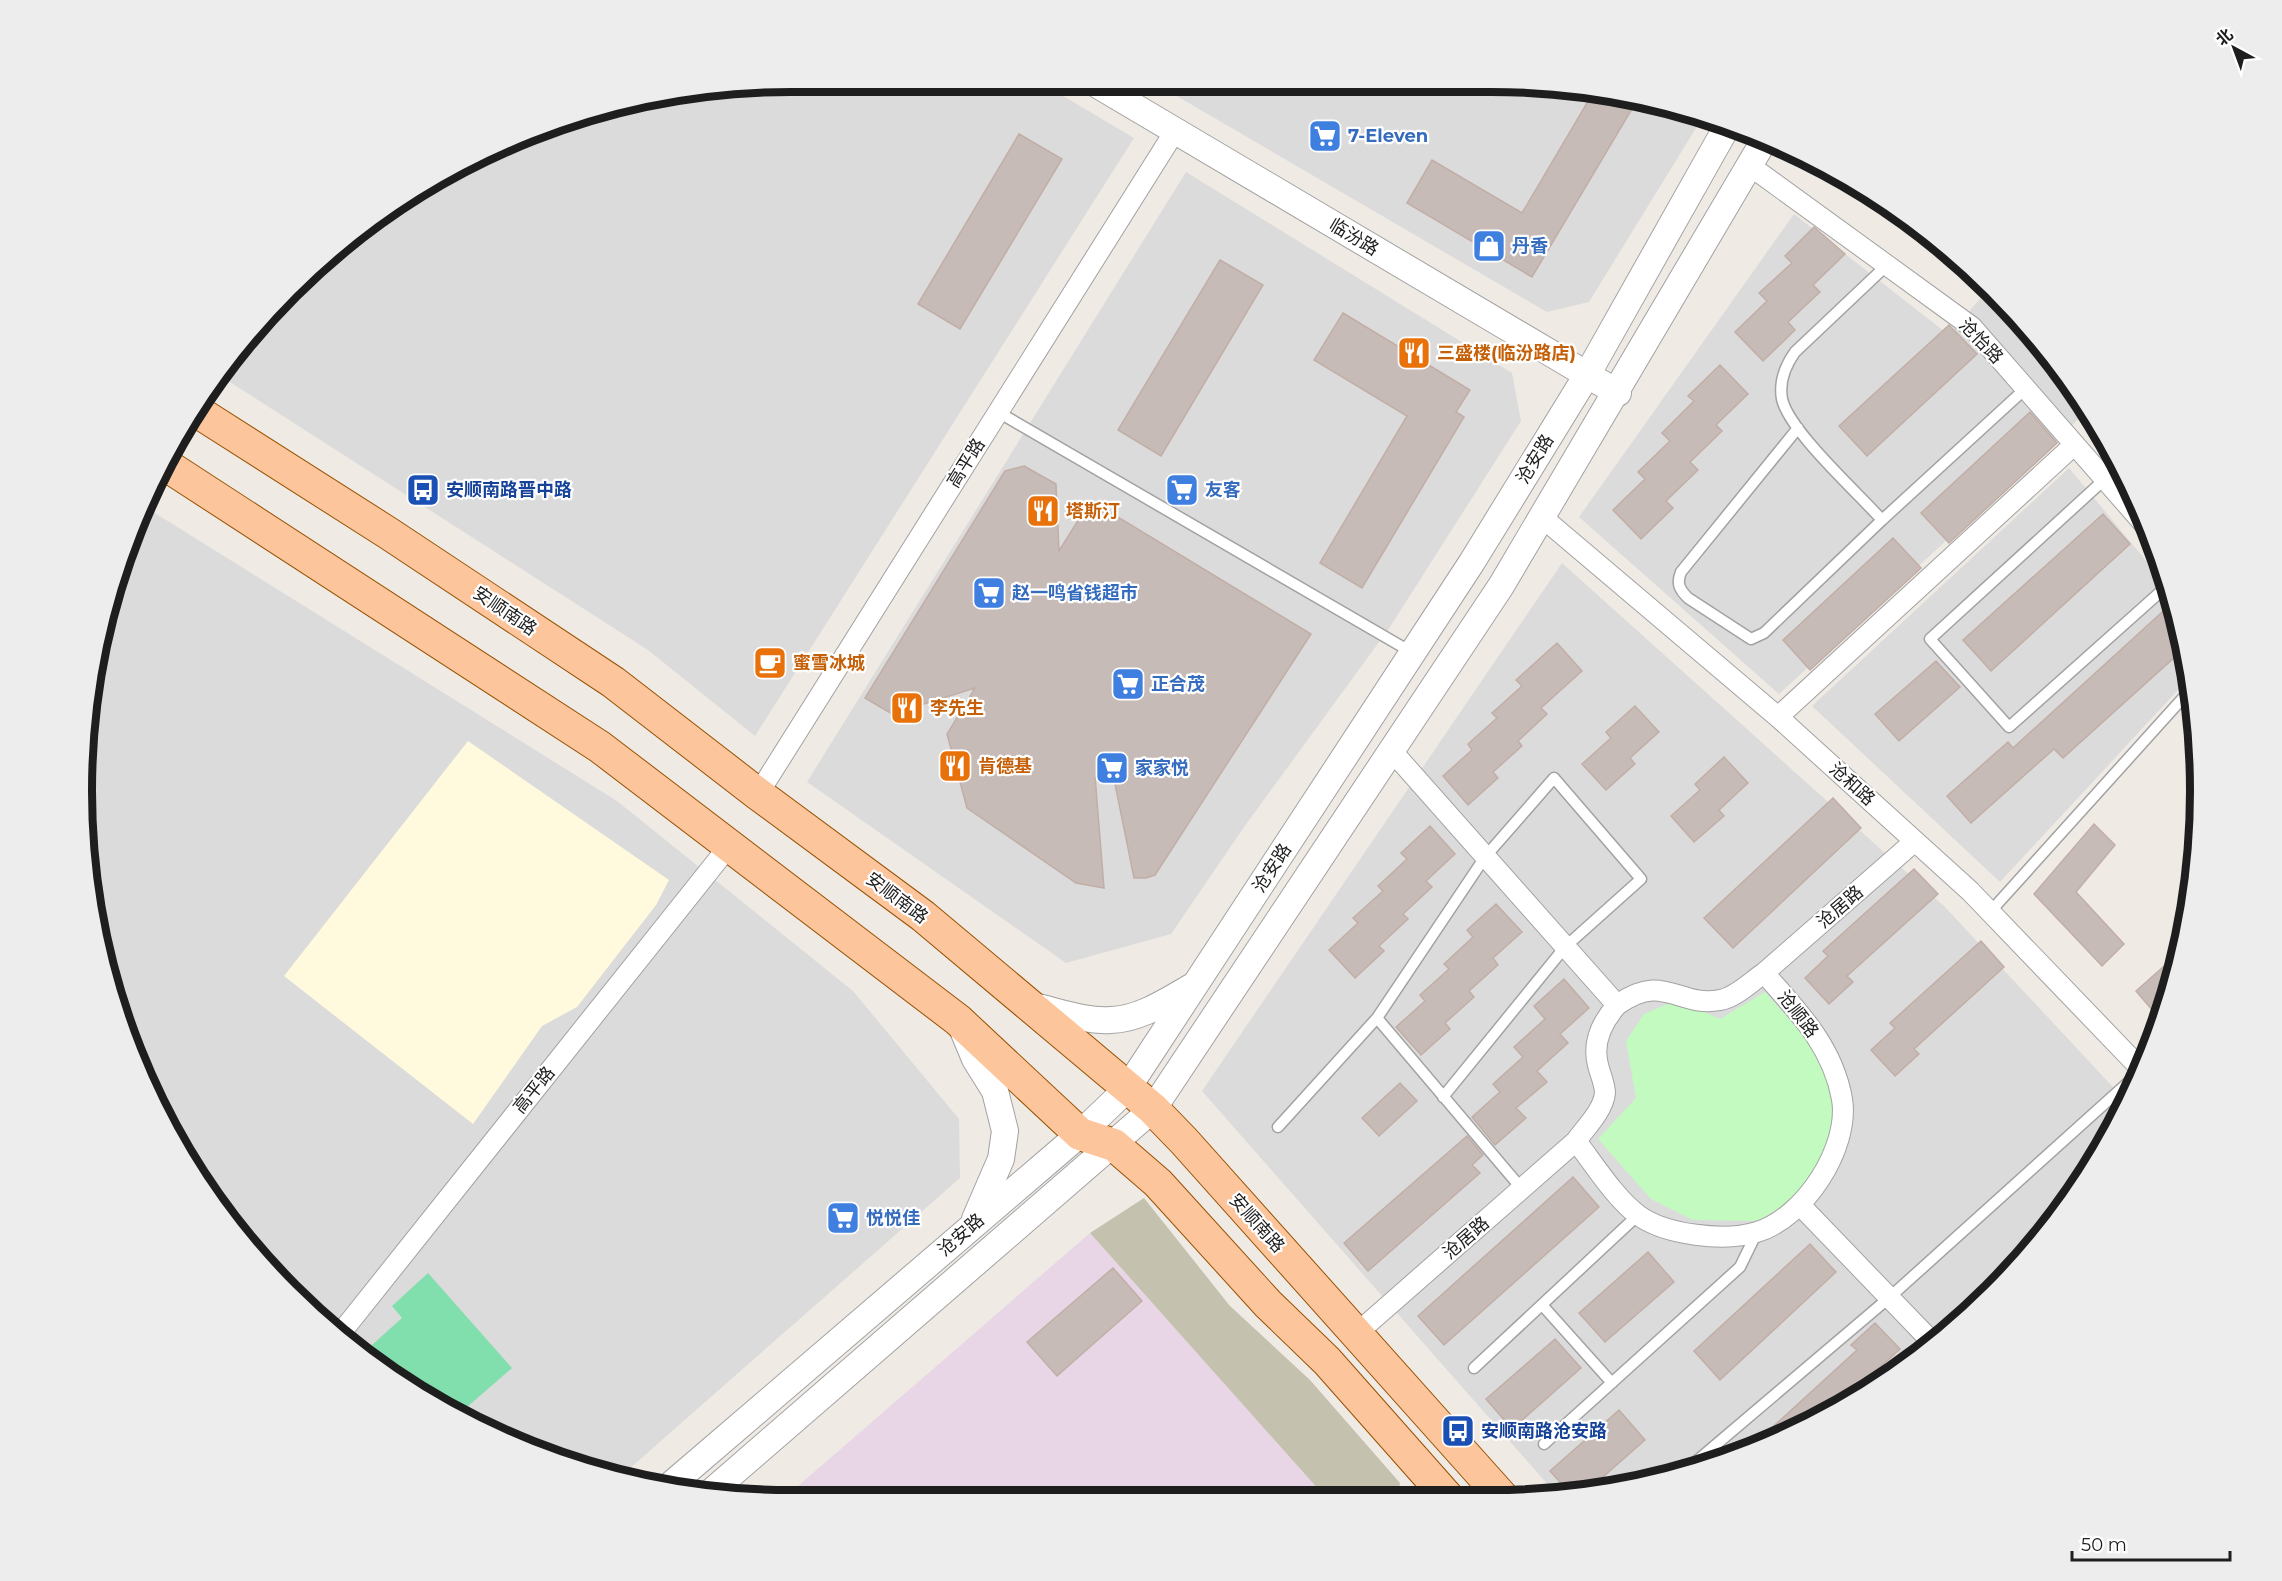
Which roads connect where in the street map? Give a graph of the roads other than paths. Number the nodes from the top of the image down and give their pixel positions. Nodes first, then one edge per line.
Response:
1 (1109, 92) edge
2 (1175, 131) junction
3 (1724, 132) edge
4 (1761, 146) edge
5 (1749, 165) junction
6 (1887, 265) junction
7 (1587, 375) junction
8 (2025, 389) junction
9 (1618, 393) junction
10 (205, 408) edge
11 (998, 412) junction
12 (201, 414) edge
13 (1798, 428) junction
14 (226, 430) junction
15 (2074, 445) junction
16 (170, 470) edge
17 (2104, 479) junction
18 (2131, 509) edge
19 (1543, 518) junction
20 (1882, 520) junction
21 (2161, 591) edge
22 (1413, 653) junction
23 (2185, 696) edge
24 (1778, 717) junction
25 (1391, 750) junction
26 (758, 794) junction
27 (1915, 841) junction
28 (729, 846) junction
29 (1485, 857) junction
30 (1990, 912) junction
31 (1565, 947) junction
32 (1764, 973) junction
33 (1196, 985) junction
34 (1617, 1005) junction
35 (1033, 1006) junction
36 (1377, 1018) junction
37 (958, 1020) junction
38 (2135, 1063) edge
39 (2124, 1086) edge
40 (1127, 1089) junction
41 (1443, 1097) junction
42 (1153, 1109) junction
43 (1278, 1127) dead end
44 (1080, 1134) junction
45 (1576, 1142) junction
46 (1114, 1145) junction
47 (1522, 1189) junction
48 (1800, 1206) junction
49 (1638, 1215) junction
50 (973, 1224) junction
51 (1758, 1232) junction
52 (1890, 1297) junction
53 (1543, 1306) junction
54 (345, 1328) edge
55 (1356, 1334) junction
56 (1927, 1337) edge
57 (1474, 1368) dead end
58 (1612, 1383) junction
59 (1544, 1444) dead end
60 (1702, 1456) edge
61 (676, 1480) edge
62 (718, 1486) edge
63 (1441, 1490) edge
64 (1496, 1490) edge

1 - 2 street, 临汾路
2 - 7 street, 临汾路
2 - 11 street, 高平路
3 - 7 street, 沧安路
4 - 5 street, 沧安路
5 - 6 street, 沧怡路
5 - 9 street, 沧安路
6 - 8 street, 沧怡路
6 - 13 lane
7 - 9 street, 临汾路
7 - 22 street, 沧安路
8 - 15 street, 沧怡路
8 - 20 lane
9 - 19 street, 沧安路
10 - 14 street
11 - 22 lane
11 - 26 street, 高平路
12 - 14 main road, 安顺南路
13 - 20 lane
13 - 20 lane
14 - 26 main road, 安顺南路
15 - 17 street, 沧怡路
15 - 24 street
16 - 28 main road
17 - 18 street, 沧怡路
17 - 21 lane
19 - 24 street, 沧和路
19 - 25 street, 沧安路
22 - 33 street, 沧安路
23 - 30 lane
24 - 27 street, 沧和路
25 - 29 street
25 - 42 street, 沧安路
26 - 35 main road, 安顺南路
27 - 30 street, 沧和路
27 - 32 street, 沧居路
28 - 37 main road
28 - 54 street, 高平路
29 - 31 street
29 - 31 lane
29 - 36 lane
30 - 38 street, 沧和路
31 - 34 street
31 - 41 lane
32 - 34 street, 沧顺路
32 - 48 street, 沧顺路
33 - 35 street
33 - 40 street, 沧安路
34 - 45 street
35 - 40 main road, 安顺南路
36 - 41 lane
36 - 43 lane
37 - 44 main road
37 - 50 street
39 - 52 lane
40 - 42 main road, 安顺南路
40 - 44 street, 沧安路
41 - 47 lane
42 - 46 street, 沧安路
42 - 55 main road, 安顺南路
44 - 46 main road
44 - 50 street, 沧安路
45 - 47 street, 沧居路
45 - 49 street, 沧顺路
46 - 62 street, 沧安路
46 - 63 main road
47 - 55 street, 沧居路
48 - 51 street, 沧顺路
48 - 52 street
49 - 51 street, 沧顺路
49 - 53 lane
50 - 61 street, 沧安路
51 - 58 lane
52 - 56 street
52 - 60 lane
53 - 57 lane
53 - 58 lane
55 - 64 main road, 安顺南路
58 - 59 lane

